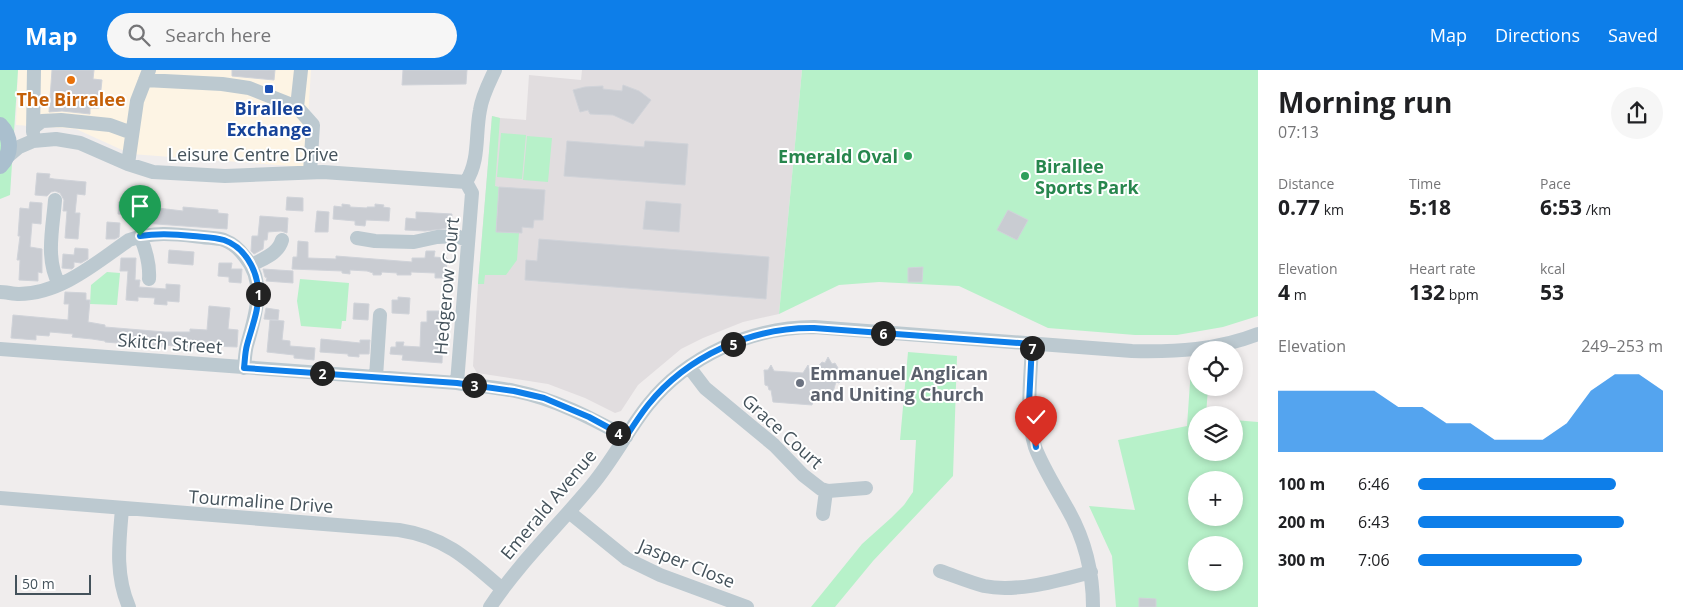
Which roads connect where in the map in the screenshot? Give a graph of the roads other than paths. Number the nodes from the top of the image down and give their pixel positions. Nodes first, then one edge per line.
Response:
1 (34, 70) edge
2 (301, 70) edge
3 (495, 70) edge
4 (147, 75) edge
5 (297, 107) junction
6 (2, 125) edge
7 (132, 133) junction
8 (33, 134) junction
9 (3, 164) edge
10 (128, 164) junction
11 (310, 172) junction
12 (469, 187) junction
13 (55, 200) dead end
14 (140, 236) junction
15 (357, 238) dead end
16 (282, 240) dead end
17 (468, 241) junction
18 (252, 265) junction
19 (149, 279) dead end
20 (59, 284) junction
21 (0, 292) edge
22 (380, 315) dead end
23 (1258, 334) edge
24 (1032, 344) junction
25 (0, 349) edge
26 (689, 367) junction
27 (244, 368) junction
28 (376, 377) junction
29 (457, 383) junction
30 (626, 437) junction
31 (866, 488) dead end
32 (826, 491) junction
33 (0, 498) edge
34 (122, 509) junction
35 (569, 512) junction
36 (823, 514) dead end
37 (940, 571) dead end
38 (1091, 572) junction
39 (502, 588) junction
40 (129, 607) edge
41 (490, 607) edge
42 (747, 607) edge
43 (1093, 607) edge

1 - 8 street
2 - 5 street
3 - 12 street, Hedgerow Court
4 - 5 street
4 - 7 street
5 - 11 street
6 - 8 street, Leisure Centre Drive
6 - 9 main road
7 - 8 street
7 - 10 street
8 - 9 street, Leisure Centre Drive
8 - 10 street, Leisure Centre Drive
10 - 11 street, Leisure Centre Drive
11 - 12 street, Leisure Centre Drive
12 - 17 street, Hedgerow Court
13 - 20 street
14 - 18 street
14 - 19 street
14 - 20 street
15 - 17 street
16 - 18 street
17 - 29 street, Hedgerow Court
18 - 27 street
20 - 21 street
22 - 28 street
23 - 24 street, Emerald Avenue
24 - 26 street, Emerald Avenue
24 - 38 street
25 - 27 street, Skitch Street
26 - 30 street, Emerald Avenue
26 - 32 street, Grace Court
27 - 28 street, Skitch Street
28 - 29 street, Skitch Street
29 - 30 street, Skitch Street
30 - 35 street, Emerald Avenue
31 - 32 street, Grace Court
32 - 36 street
33 - 34 street, Tourmaline Drive
34 - 39 street, Tourmaline Drive
34 - 40 street
35 - 39 street, Emerald Avenue
35 - 42 street, Jasper Close
37 - 38 street
38 - 43 street
39 - 41 street, Emerald Avenue

